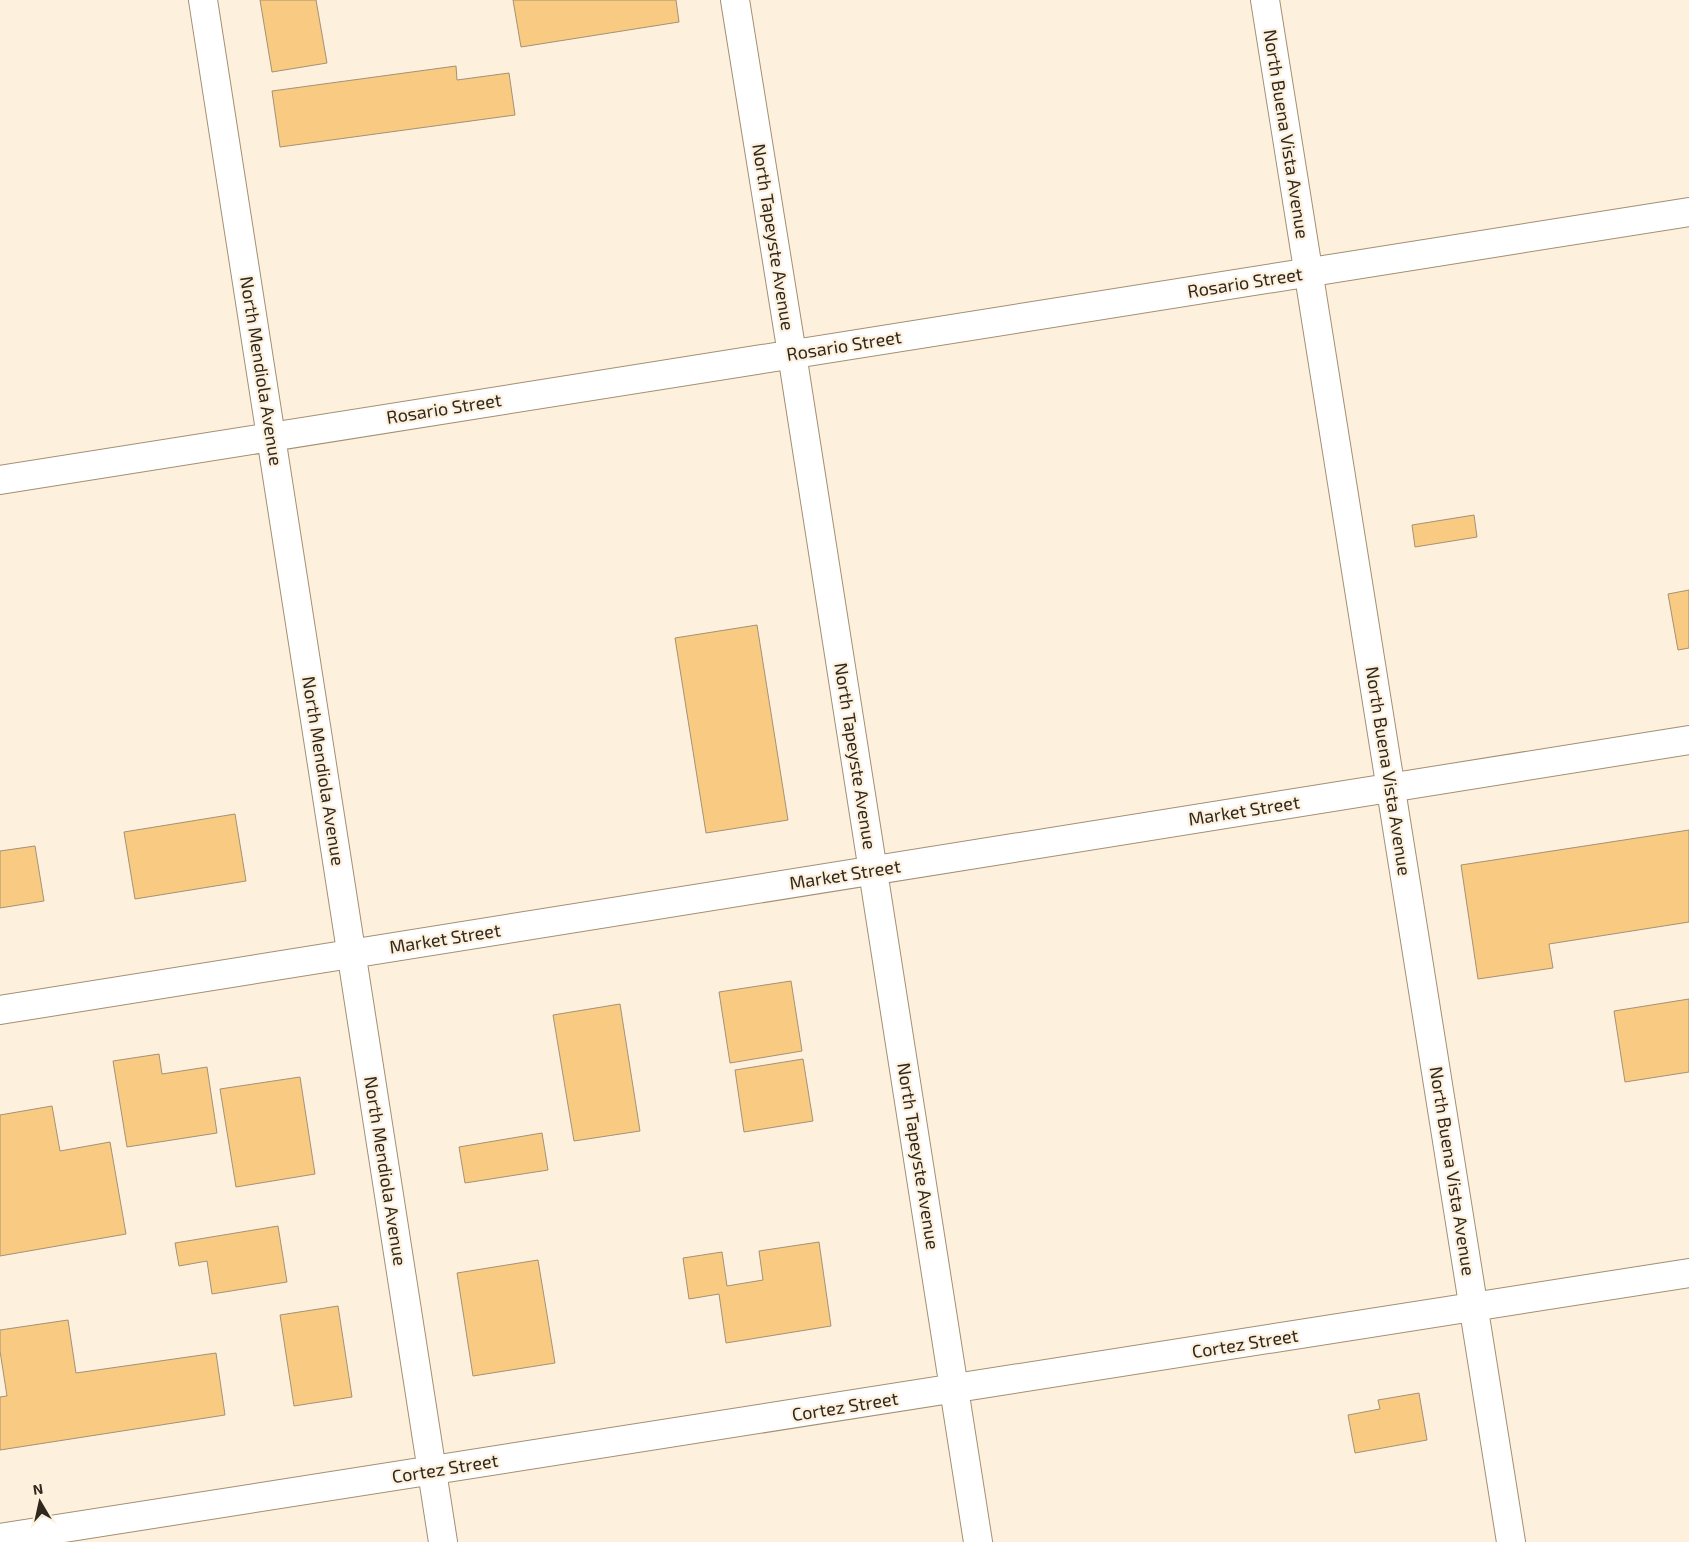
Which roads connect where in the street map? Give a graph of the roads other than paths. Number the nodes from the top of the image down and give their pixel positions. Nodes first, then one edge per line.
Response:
1 (203, 0) edge
2 (735, 0) edge
3 (1265, 0) edge
4 (1689, 212) edge
5 (1308, 272) junction
6 (792, 354) junction
7 (271, 437) junction
8 (0, 480) edge
9 (1689, 740) edge
10 (1391, 788) junction
11 (873, 871) junction
12 (351, 954) junction
13 (0, 1010) edge
14 (1689, 1274) edge
15 (1474, 1308) junction
16 (954, 1390) junction
17 (432, 1472) junction
18 (0, 1538) edge
19 (443, 1542) edge
20 (978, 1542) edge
21 (1511, 1542) edge

1 - 7 street, North Mendiola Avenue
2 - 6 street, North Tapeyste Avenue
3 - 5 street, North Buena Vista Avenue
4 - 5 street, Rosario Street
5 - 6 street, Rosario Street
5 - 10 street, North Buena Vista Avenue
6 - 7 street, Rosario Street
6 - 11 street, North Tapeyste Avenue
7 - 8 street, Rosario Street
7 - 12 street, North Mendiola Avenue
9 - 10 street, Market Street
10 - 11 street, Market Street
10 - 15 street, North Buena Vista Avenue
11 - 12 street, Market Street
11 - 16 street, North Tapeyste Avenue
12 - 13 street, Market Street
12 - 17 street, North Mendiola Avenue
14 - 15 street, Cortez Street
15 - 16 street, Cortez Street
15 - 21 street, North Buena Vista Avenue
16 - 17 street, Cortez Street
16 - 20 street, North Tapeyste Avenue
17 - 18 street, Cortez Street
17 - 19 street, North Mendiola Avenue

